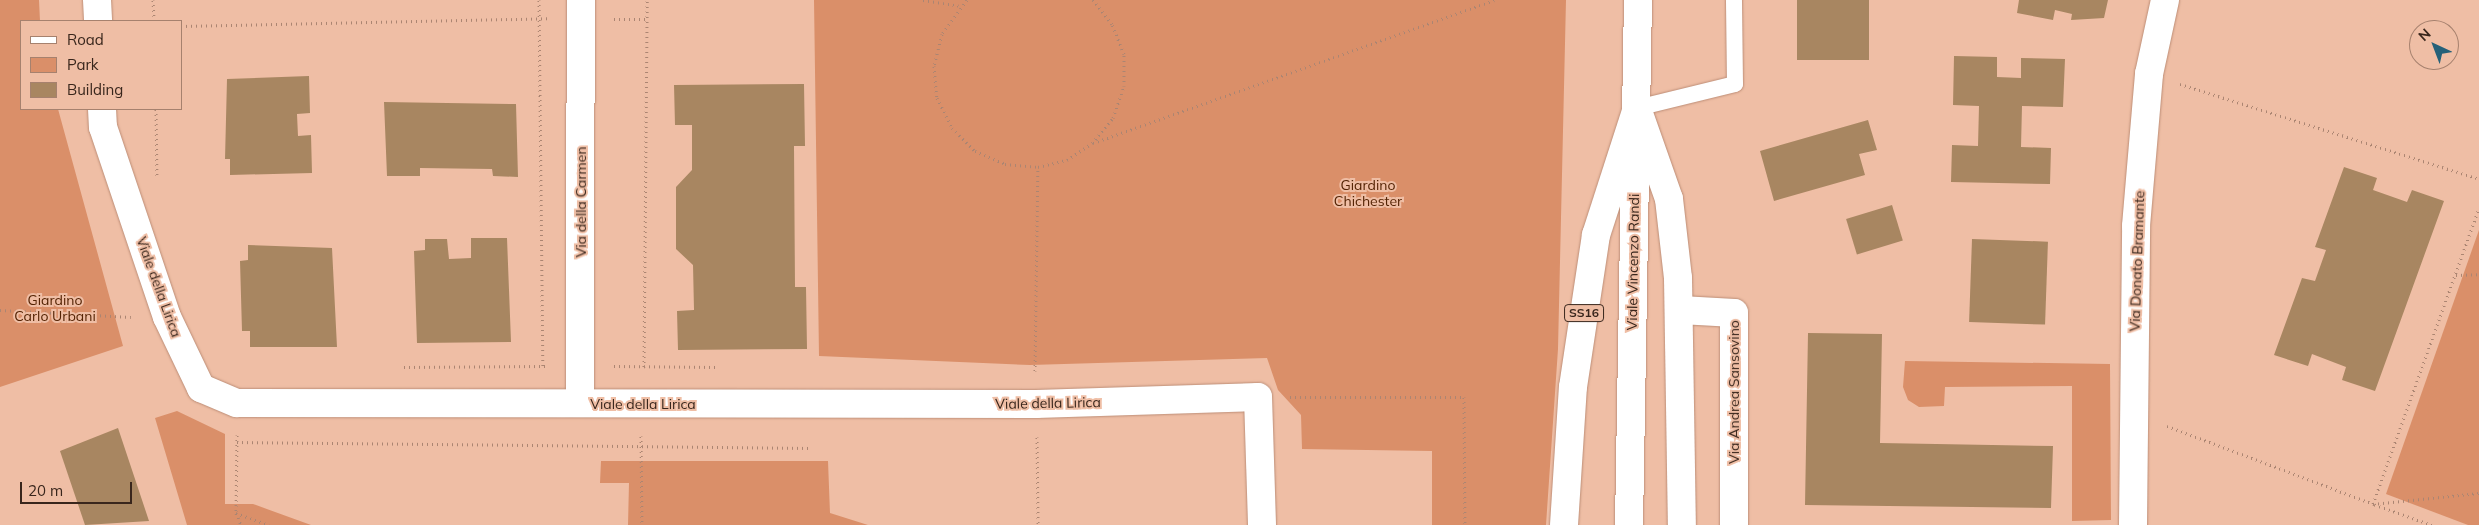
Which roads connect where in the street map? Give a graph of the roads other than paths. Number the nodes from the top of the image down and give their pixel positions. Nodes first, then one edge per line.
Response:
1 (97, 0) edge
2 (1638, 0) edge
3 (1734, 0) edge
4 (2165, 0) edge
5 (581, 9) edge
6 (98, 20) edge
7 (1637, 108) junction
8 (102, 110) edge
9 (1681, 310) junction
10 (580, 403) junction
11 (1262, 525) edge
12 (1564, 525) edge
13 (1629, 525) edge
14 (1682, 525) edge
15 (1734, 525) edge
16 (2132, 525) edge

1 - 6 main road
2 - 7 main road, Viale Vincenzo Randi
3 - 7 lane
4 - 16 main road, Via Donato Bramante
5 - 10 main road, Via della Carmen
7 - 9 main road
7 - 12 main road, SS16
7 - 13 main road, Viale Vincenzo Randi
8 - 10 main road, Viale della Lirica
9 - 14 main road
9 - 15 main road, Via Andrea Sansovino
10 - 11 main road, Viale della Lirica

